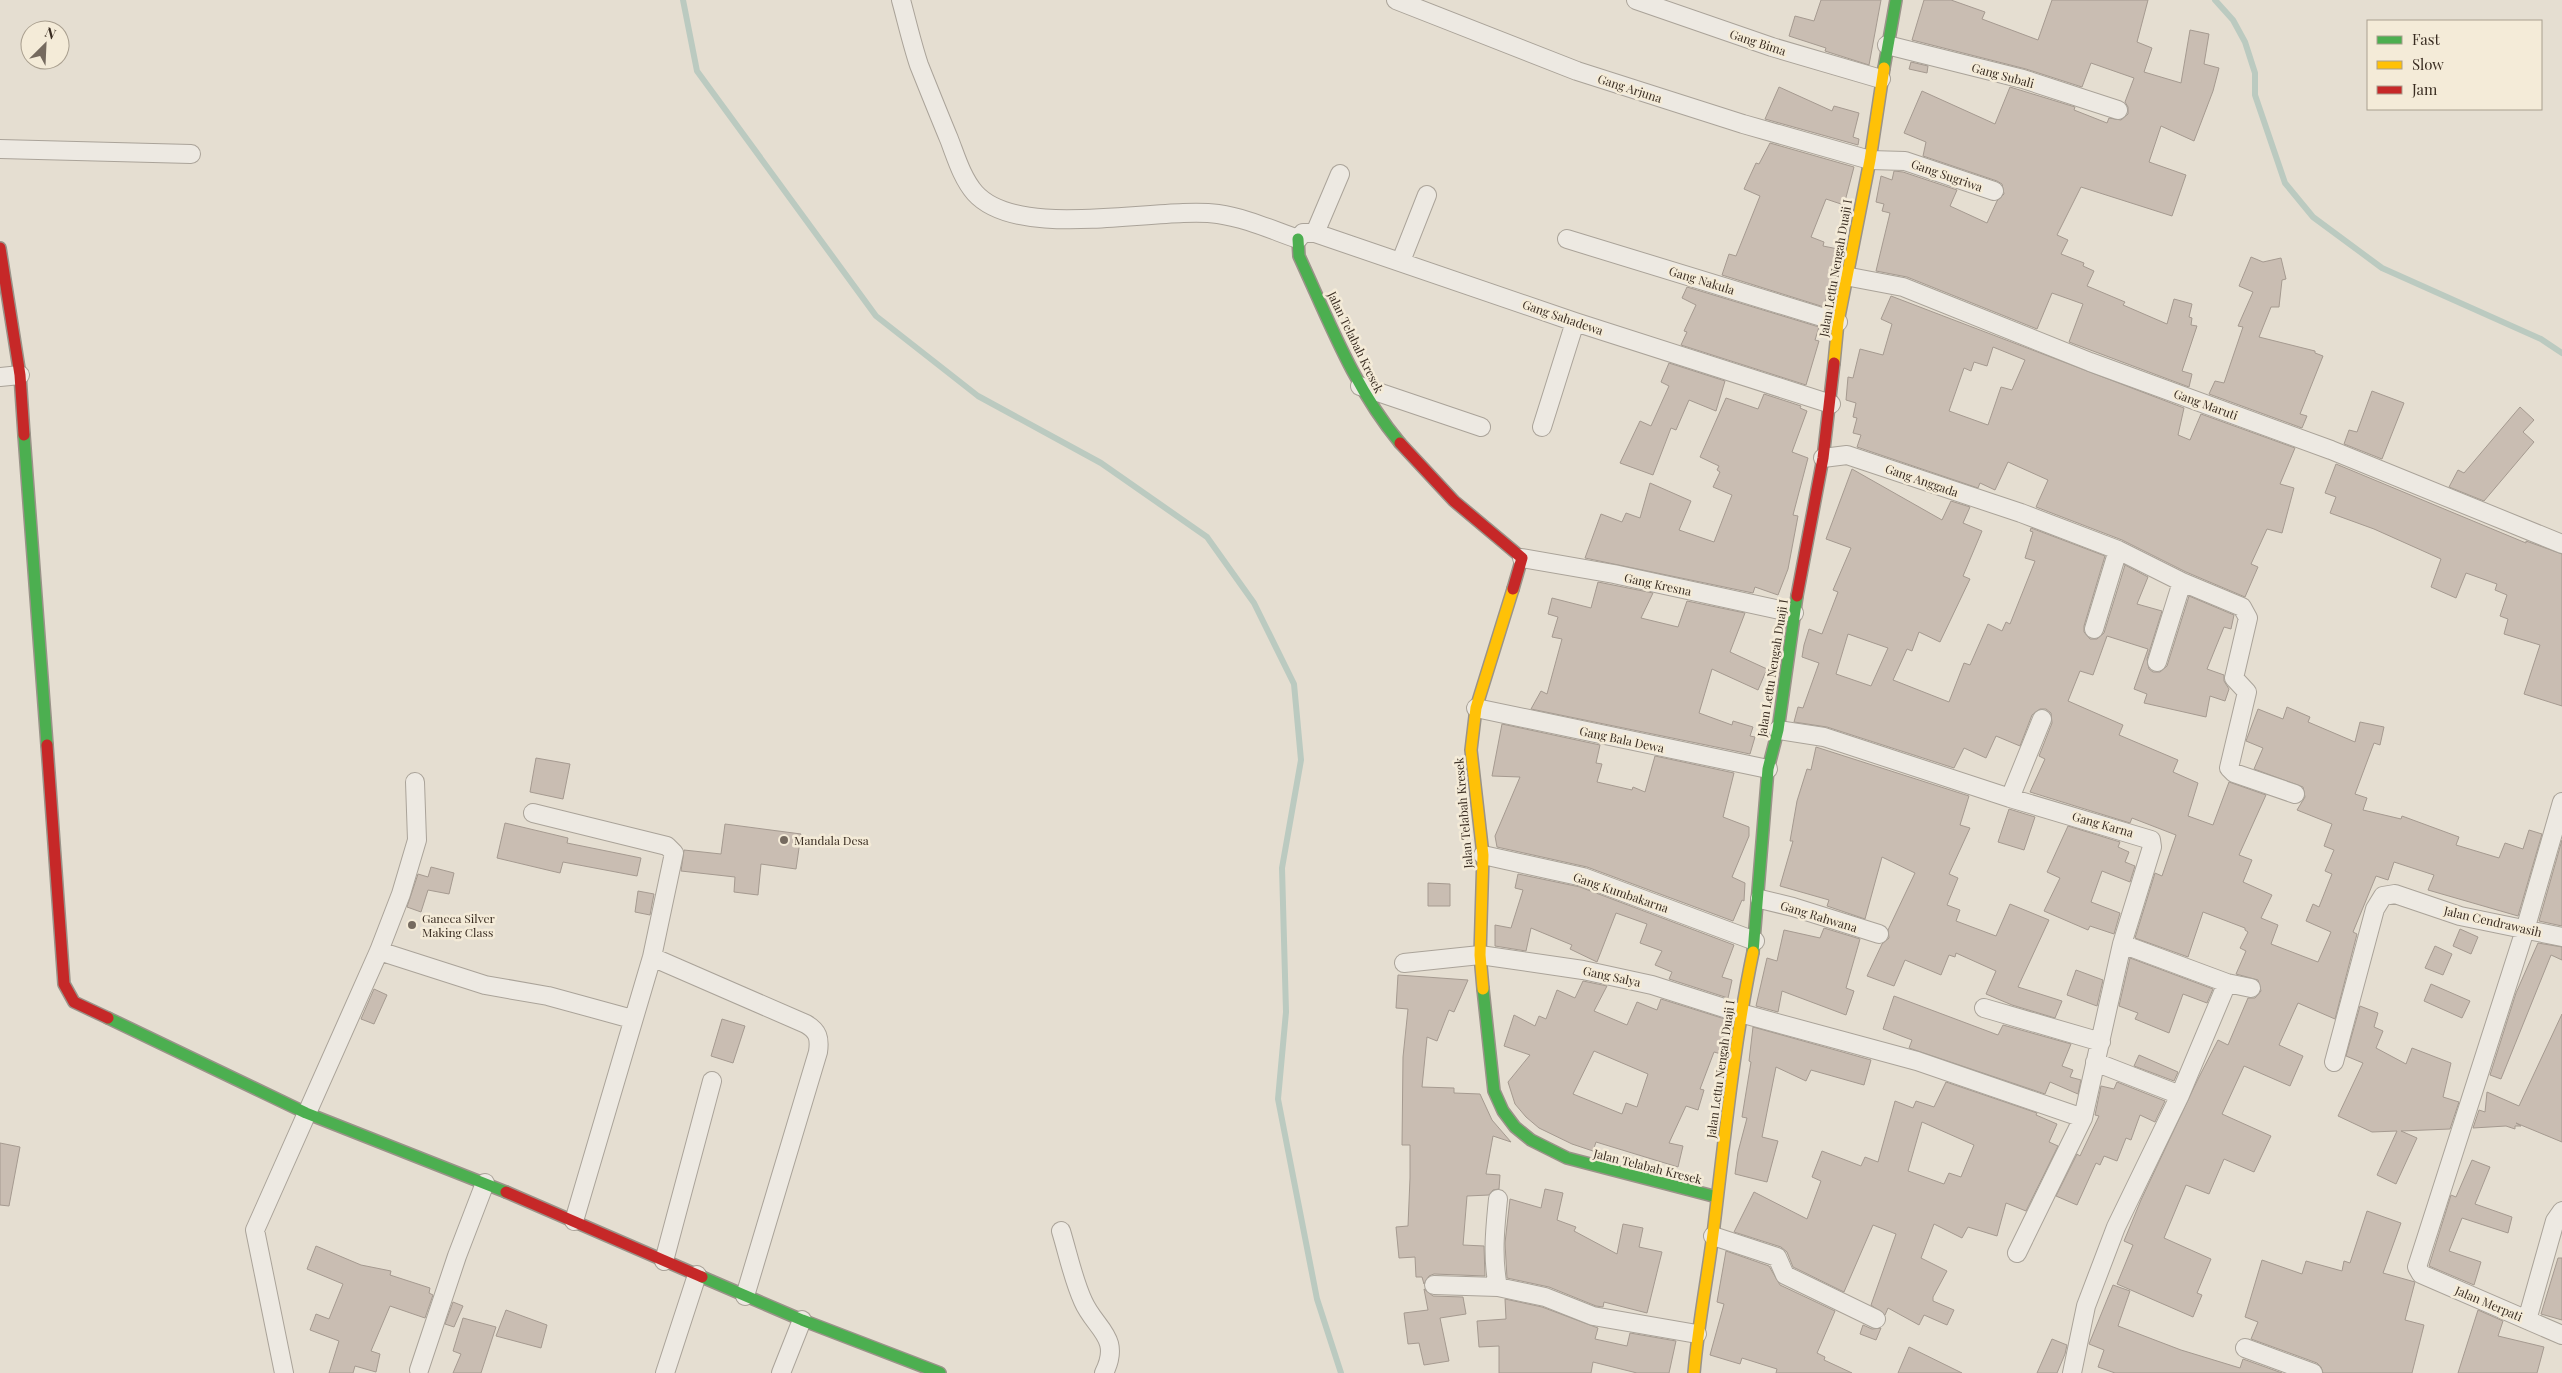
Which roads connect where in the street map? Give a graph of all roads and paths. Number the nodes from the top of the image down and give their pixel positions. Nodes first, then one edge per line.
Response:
1 (901, 0) edge
2 (1396, 0) edge
3 (1636, 0) edge
4 (1896, 0) edge
5 (1887, 45) junction
6 (1881, 78) junction
7 (2118, 110) dead end
8 (0, 149) edge
9 (191, 154) dead end
10 (1870, 160) junction
11 (1340, 174) dead end
12 (1994, 191) dead end
13 (1428, 195) dead end
14 (1315, 233) junction
15 (1298, 239) junction
16 (1567, 239) dead end
17 (0, 248) edge
18 (1401, 261) junction
19 (1845, 276) junction
20 (1575, 322) junction
21 (1838, 322) junction
22 (20, 375) junction
23 (0, 377) edge
24 (1360, 386) junction
25 (1831, 404) junction
26 (1481, 427) dead end
27 (1542, 427) dead end
28 (1823, 458) junction
29 (2562, 544) edge
30 (2118, 550) junction
31 (1522, 558) junction
32 (2182, 582) junction
33 (1794, 613) junction
34 (2094, 629) dead end
35 (2158, 662) dead end
36 (1476, 708) junction
37 (2042, 719) dead end
38 (1778, 730) junction
39 (1768, 769) junction
40 (415, 782) dead end
41 (2295, 794) dead end
42 (2010, 798) junction
43 (2562, 802) edge
44 (533, 813) dead end
45 (1483, 855) junction
46 (1760, 899) junction
47 (2525, 930) junction
48 (1879, 934) dead end
49 (2562, 937) edge
50 (1755, 941) junction
51 (2122, 944) junction
52 (379, 951) junction
53 (1480, 956) junction
54 (652, 957) junction
55 (1404, 963) dead end
56 (2227, 983) junction
57 (2251, 988) dead end
58 (1984, 1008) dead end
59 (1740, 1013) junction
60 (632, 1019) junction
61 (2101, 1042) junction
62 (2096, 1062) junction
63 (2334, 1062) dead end
64 (712, 1081) dead end
65 (2180, 1095) junction
66 (306, 1113) junction
67 (2083, 1118) junction
68 (485, 1183) junction
69 (1717, 1197) junction
70 (1498, 1199) dead end
71 (2562, 1211) edge
72 (574, 1221) junction
73 (1061, 1231) dead end
74 (1713, 1236) junction
75 (2017, 1253) dead end
76 (664, 1261) junction
77 (697, 1275) junction
78 (1434, 1285) dead end
79 (1498, 1287) junction
80 (745, 1296) junction
81 (1876, 1319) dead end
82 (802, 1320) junction
83 (2527, 1320) junction
84 (1697, 1334) junction
85 (2562, 1335) edge
86 (2246, 1348) dead end
87 (419, 1370) dead end
88 (284, 1373) edge
89 (665, 1373) edge
90 (781, 1373) edge
91 (940, 1373) edge
92 (1104, 1373) edge
93 (1694, 1373) edge
94 (2072, 1373) edge
95 (2313, 1373) edge

1 - 15 street
2 - 10 street, Gang Arjuna
3 - 6 street, Gang Bima
4 - 5 street, Jalan Lettu Nengah Duaji I
5 - 6 street, Jalan Lettu Nengah Duaji I
5 - 7 street, Gang Subali
6 - 10 street, Jalan Lettu Nengah Duaji I
8 - 9 street
10 - 12 street, Gang Sugriwa
10 - 19 street, Jalan Lettu Nengah Duaji I
11 - 14 street
13 - 18 street
14 - 15 street
14 - 18 street, Gang Sahadewa
15 - 24 street, Jalan Telabah Kresek
16 - 21 street, Gang Nakula
17 - 22 street
18 - 20 street, Gang Sahadewa
19 - 21 street, Jalan Lettu Nengah Duaji I
19 - 29 street, Gang Maruti
20 - 25 street, Gang Sahadewa
20 - 27 street
21 - 25 street, Jalan Lettu Nengah Duaji I
22 - 23 street
22 - 66 street
24 - 26 street
24 - 31 street, Jalan Telabah Kresek
25 - 28 street, Jalan Lettu Nengah Duaji I
28 - 30 street, Gang Anggada
28 - 33 street, Jalan Lettu Nengah Duaji I
30 - 32 street, Gang Anggada
30 - 34 street
31 - 33 street, Gang Kresna
31 - 36 street, Jalan Telabah Kresek
32 - 35 street
32 - 41 street, Gang Anggada
33 - 38 street, Jalan Lettu Nengah Duaji I
36 - 39 street, Gang Bala Dewa
36 - 45 street, Jalan Telabah Kresek
37 - 42 street
38 - 39 street, Jalan Lettu Nengah Duaji I
38 - 42 street, Gang Karna
39 - 46 street, Jalan Lettu Nengah Duaji I
40 - 52 street
42 - 51 street, Gang Karna
43 - 47 street
44 - 54 street
45 - 50 street, Gang Kumbakarna
45 - 53 street, Jalan Telabah Kresek
46 - 48 street, Gang Rahwana
46 - 50 street, Jalan Lettu Nengah Duaji I
47 - 49 street, Jalan Cendrawasih
47 - 63 street, Jalan Cendrawasih
47 - 83 street, Jalan Merpati
50 - 59 street, Jalan Lettu Nengah Duaji I
51 - 56 street
51 - 61 street, Gang Karna
52 - 60 street
52 - 66 street
53 - 55 street, Gang Salya
53 - 59 street, Gang Salya
53 - 69 street, Jalan Telabah Kresek
54 - 60 street
54 - 80 street
56 - 57 street
56 - 65 street
58 - 61 street
59 - 67 street, Gang Salya
59 - 69 street, Jalan Lettu Nengah Duaji I
60 - 72 street
61 - 62 street, Gang Karna
62 - 65 street
62 - 67 street, Gang Karna
64 - 76 street
65 - 94 street
66 - 68 street
66 - 88 street
67 - 75 street, Gang Karna
68 - 72 street
68 - 87 street
69 - 74 street, Jalan Lettu Nengah Duaji I
70 - 79 street
71 - 83 street
72 - 76 street
73 - 92 street
74 - 81 street
74 - 84 street, Jalan Lettu Nengah Duaji I
76 - 77 street
77 - 80 street
77 - 89 street
78 - 79 street
79 - 84 street
80 - 82 street
82 - 90 street
82 - 91 street
83 - 85 street, Jalan Merpati
84 - 93 street, Jalan Lettu Nengah Duaji I
86 - 95 street

